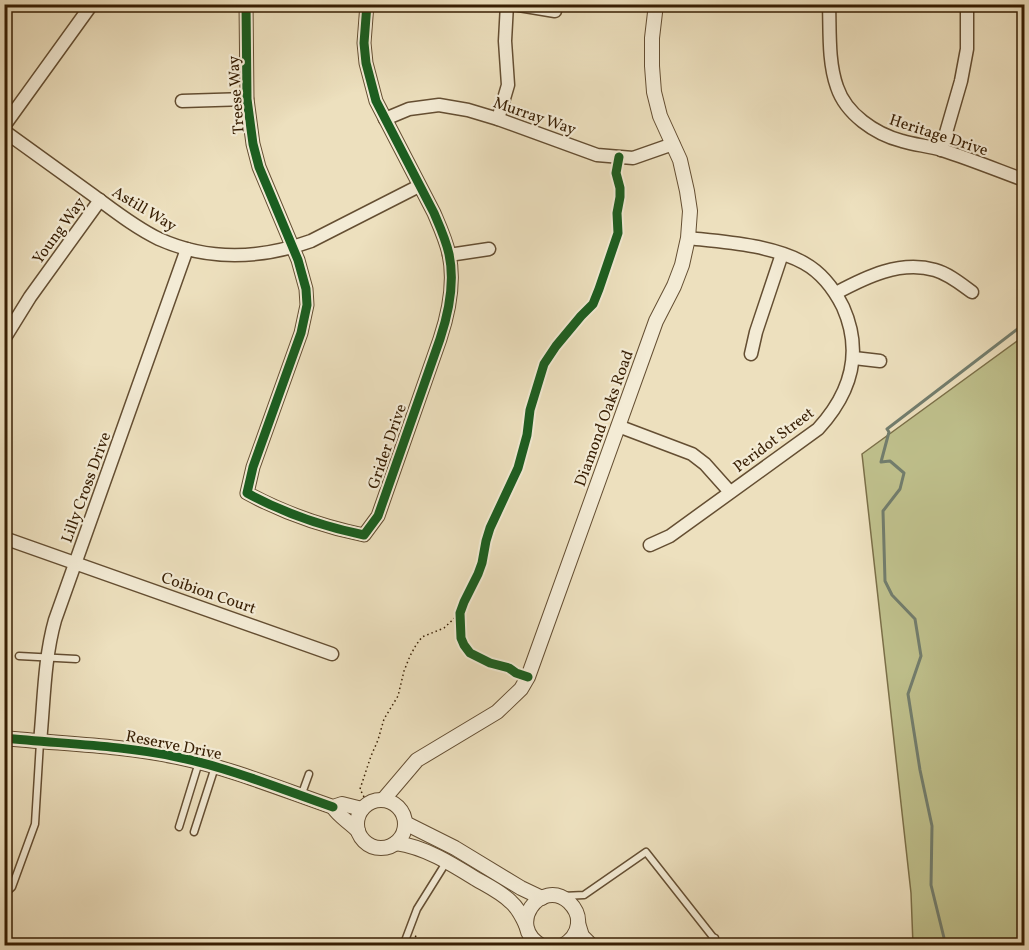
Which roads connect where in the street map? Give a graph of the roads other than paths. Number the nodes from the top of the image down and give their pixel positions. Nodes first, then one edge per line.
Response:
1 (92, 4) edge
2 (246, 4) edge
3 (367, 4) edge
4 (507, 4) edge
5 (513, 4) edge
6 (656, 4) edge
7 (829, 4) edge
8 (967, 4) edge
9 (555, 11) dead end
10 (247, 99) junction
11 (182, 101) dead end
12 (385, 119) junction
13 (498, 119) junction
14 (4, 126) edge
15 (4, 131) edge
16 (673, 144) junction
17 (940, 150) junction
18 (1024, 180) edge
19 (419, 186) junction
20 (100, 200) junction
21 (688, 238) junction
22 (293, 248) junction
23 (187, 249) junction
24 (489, 249) dead end
25 (782, 254) junction
26 (449, 255) junction
27 (972, 292) dead end
28 (836, 293) junction
29 (4, 339) edge
30 (751, 354) dead end
31 (854, 358) junction
32 (880, 362) dead end
33 (618, 426) junction
34 (730, 492) junction
35 (4, 538) edge
36 (650, 545) dead end
37 (75, 563) junction
38 (332, 654) dead end
39 (19, 656) dead end
40 (48, 658) junction
41 (76, 659) dead end
42 (4, 738) edge
43 (40, 742) junction
44 (200, 762) junction
45 (215, 766) junction
46 (309, 774) dead end
47 (301, 796) junction
48 (390, 803) junction
49 (365, 806) junction
50 (333, 807) junction
51 (405, 823) junction
52 (179, 827) dead end
53 (358, 831) junction
54 (194, 832) dead end
55 (396, 843) junction
56 (455, 849) junction
57 (446, 862) junction
58 (4, 894) edge
59 (584, 895) junction
60 (560, 897) junction
61 (542, 898) junction
62 (578, 919) junction
63 (526, 925) junction
64 (715, 938) junction
65 (404, 945) edge
66 (538, 945) edge
67 (562, 945) edge
68 (592, 945) edge
69 (706, 945) edge
70 (720, 945) edge

1 - 14 street
2 - 10 street, Treese Way
3 - 12 street, Grider Drive
4 - 13 street
5 - 9 street
6 - 16 street, Diamond Oaks Road
7 - 17 street, Heritage Drive
8 - 17 street
10 - 11 street
10 - 22 street, Treese Way
12 - 13 street, Murray Way
12 - 19 street, Grider Drive
13 - 16 street, Murray Way
15 - 20 street, Astill Way
16 - 21 street, Diamond Oaks Road
17 - 18 street, Heritage Drive
19 - 22 street, Astill Way
19 - 26 street, Grider Drive
20 - 23 street, Astill Way
20 - 29 street, Young Way
21 - 25 street, Peridot Street
21 - 33 street, Diamond Oaks Road
22 - 23 street, Astill Way
22 - 26 street, Grider Drive
23 - 37 street, Lilly Cross Drive
24 - 26 street
25 - 28 street, Peridot Street
25 - 30 street
27 - 28 street
28 - 31 street, Peridot Street
31 - 32 street
31 - 34 street, Peridot Street
33 - 34 street
33 - 48 street, Diamond Oaks Road
34 - 36 street, Peridot Street
35 - 37 street, Coibion Court
37 - 38 street, Coibion Court
37 - 40 street, Lilly Cross Drive
39 - 40 lane
40 - 41 lane
40 - 43 street, Lilly Cross Drive
42 - 43 street, Reserve Drive
43 - 44 street, Reserve Drive
43 - 58 lane
44 - 45 street, Reserve Drive
44 - 52 lane
45 - 47 street, Reserve Drive
45 - 54 lane
46 - 47 lane
47 - 50 street, Reserve Drive
48 - 49 street
48 - 51 street
49 - 50 street, Reserve Drive
49 - 53 street
50 - 53 street, Reserve Drive
51 - 55 street
51 - 56 street
53 - 55 street
55 - 57 street
56 - 57 lane
56 - 61 street
57 - 63 street
57 - 65 lane
59 - 60 lane
59 - 62 lane
59 - 64 lane
60 - 61 street
60 - 62 street
61 - 63 street
62 - 67 street
62 - 68 street
63 - 66 street
64 - 69 lane
64 - 70 lane

